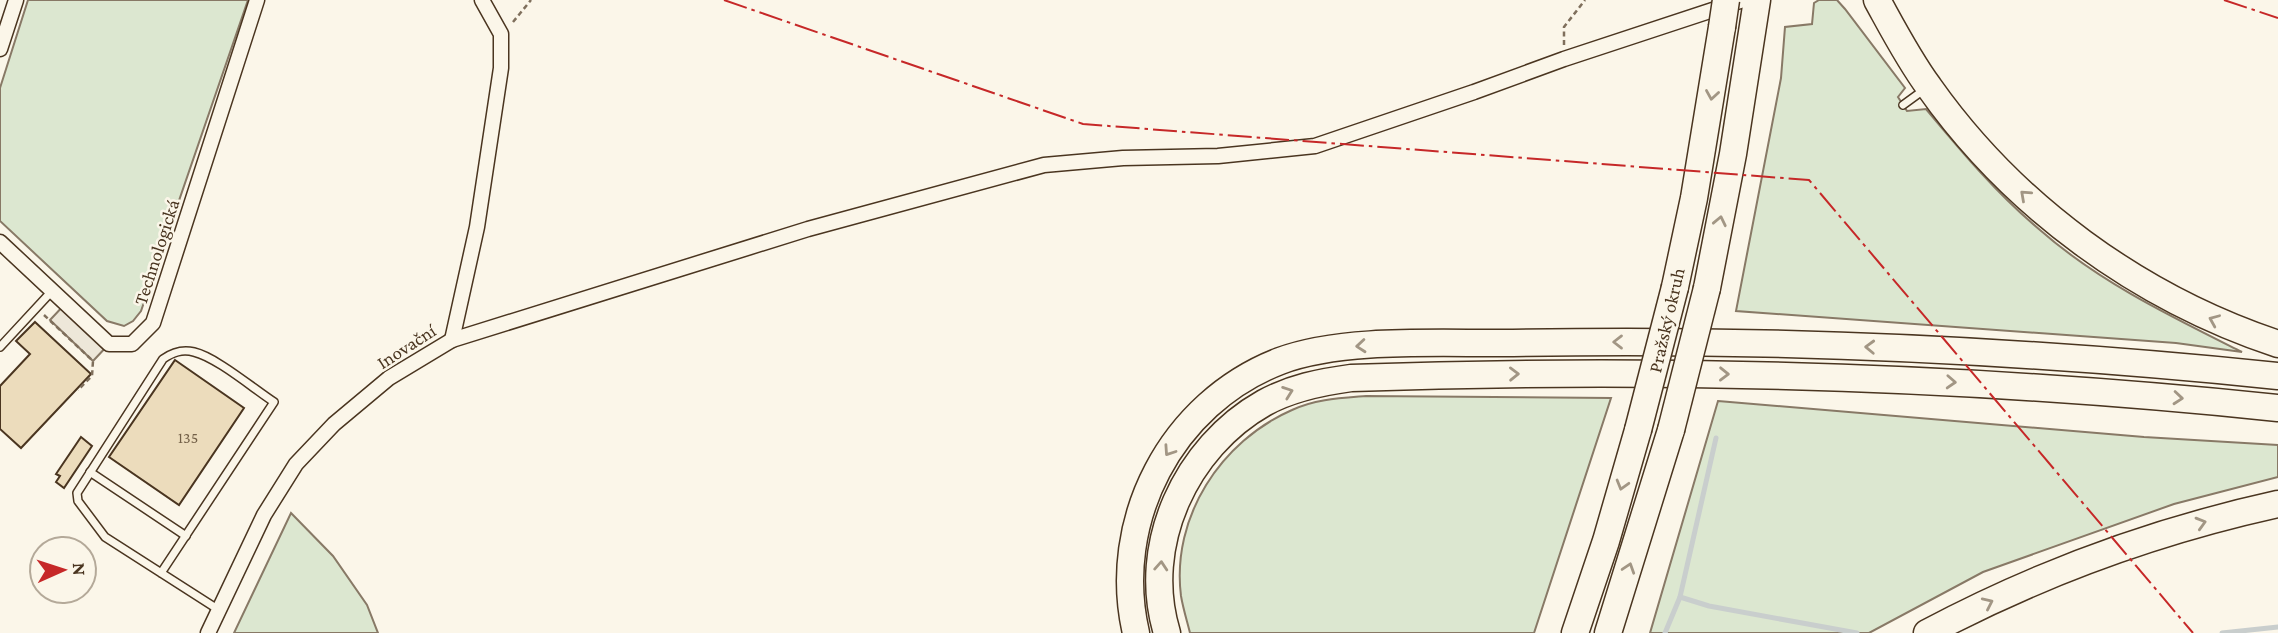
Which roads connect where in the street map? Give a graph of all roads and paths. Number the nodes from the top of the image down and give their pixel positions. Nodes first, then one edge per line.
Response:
1 (16, 0) edge
2 (257, 0) edge
3 (482, 0) edge
4 (531, 0) edge
5 (1585, 0) edge
6 (1726, 0) edge
7 (1877, 0) edge
8 (1752, 6) edge
9 (501, 34) junction
10 (0, 49) edge
11 (1564, 59) junction
12 (1928, 86) junction
13 (1903, 105) dead end
14 (0, 243) edge
15 (52, 291) junction
16 (37, 307) junction
17 (452, 340) junction
18 (2278, 344) edge
19 (0, 347) edge
20 (2278, 376) edge
21 (78, 390) dead end
22 (2278, 408) edge
23 (90, 472) junction
24 (2278, 504) edge
25 (186, 536) junction
26 (1606, 541) junction
27 (161, 573) junction
28 (219, 610) junction
29 (1596, 620) edge
30 (208, 633) edge
31 (1136, 633) edge
32 (1167, 633) edge
33 (1559, 633) edge
34 (1927, 633) edge

1 - 10 street
2 - 15 street, Technologická
3 - 9 street, Inovační
4 - 9 path
5 - 11 path
6 -> 26 highway, Pražský okruh, bridge
7 - 12 highway
8 - 11 street
29 -> 8 highway, Pražský okruh, bridge
9 - 17 street, Inovační
11 - 17 street
12 - 13 lane
18 -> 12 highway
14 - 15 street, Technologická
15 - 16 lane
16 - 19 lane
16 - 21 path
17 - 28 street, Inovační
20 -> 31 highway
32 -> 22 highway
23 - 25 lane
23 - 25 lane
23 - 27 lane
34 -> 24 highway
25 - 27 lane
26 - 29 highway, Pražský okruh
26 - 33 highway
27 - 28 lane
28 - 30 street, Inovační

